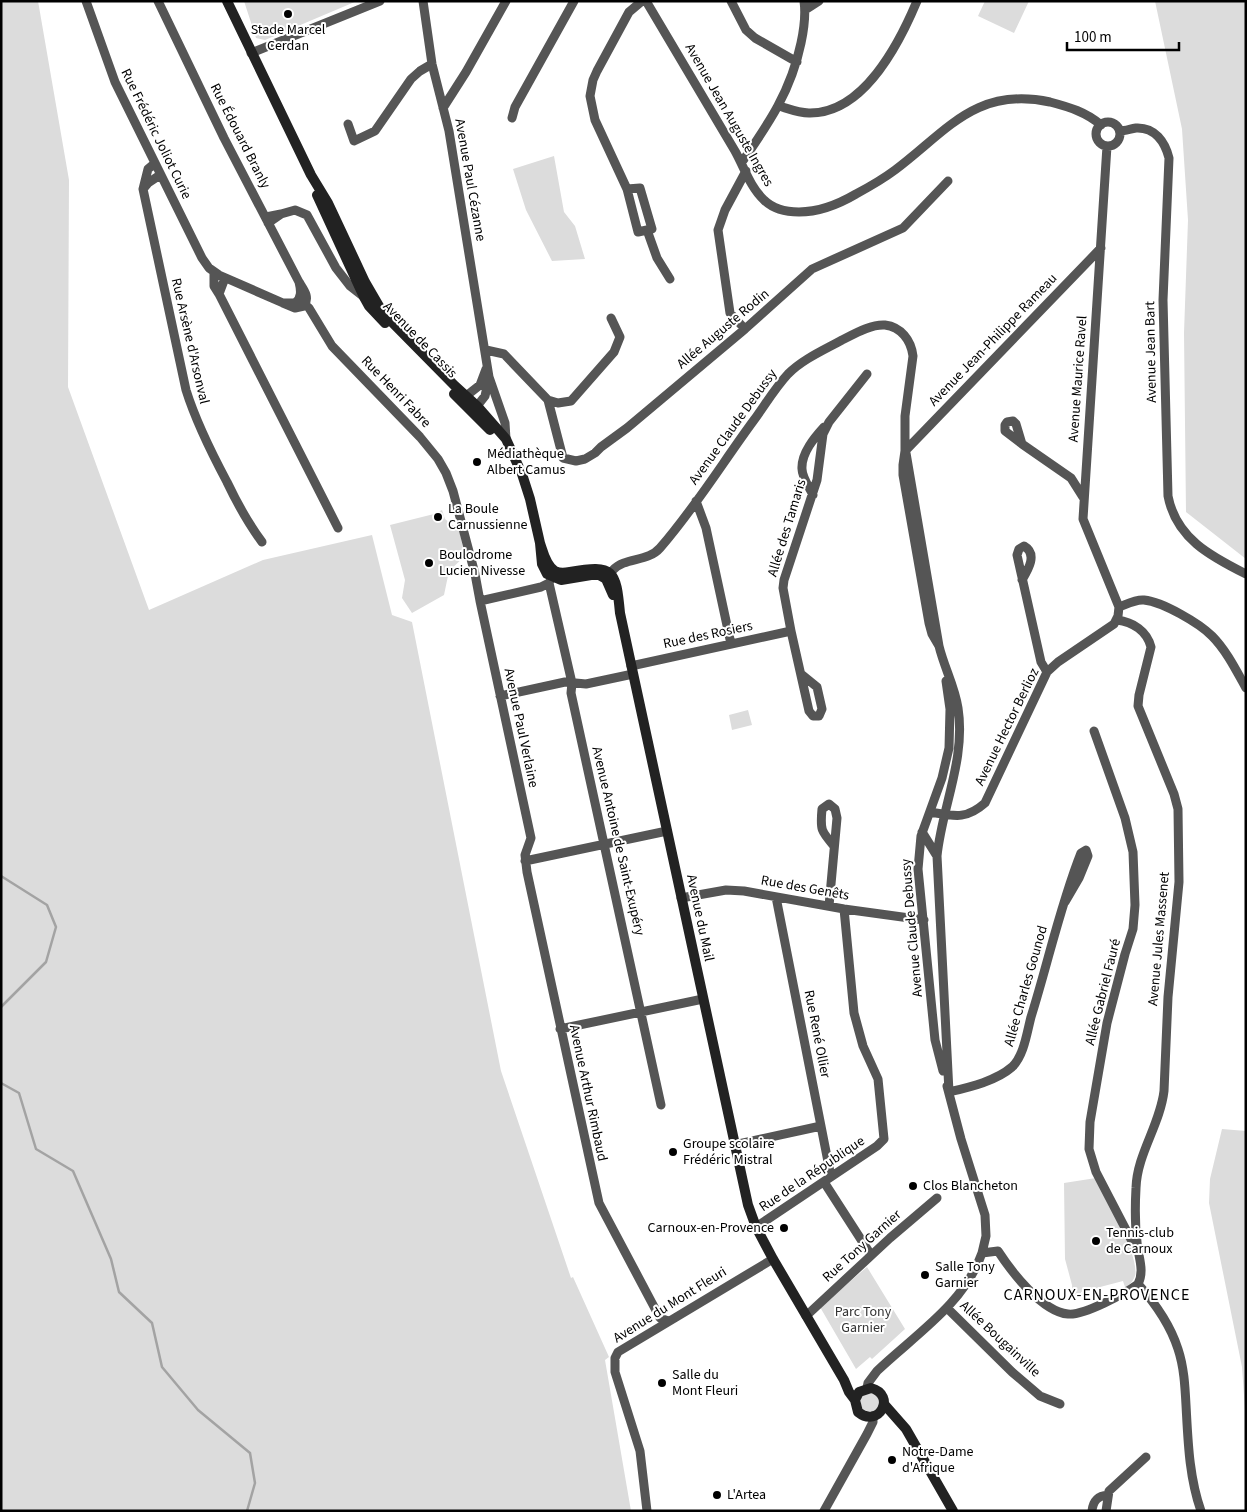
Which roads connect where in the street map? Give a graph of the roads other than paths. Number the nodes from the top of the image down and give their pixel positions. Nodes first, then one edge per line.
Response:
1 (86, 1) edge
2 (158, 1) edge
3 (227, 1) edge
4 (380, 1) edge
5 (423, 1) edge
6 (506, 1) edge
7 (574, 1) edge
8 (644, 1) edge
9 (731, 1) edge
10 (819, 1) edge
11 (916, 1) edge
12 (805, 5) edge
13 (251, 53) junction
14 (797, 62) junction
15 (432, 64) junction
16 (779, 106) junction
17 (443, 108) junction
18 (512, 118) dead end
19 (348, 124) dead end
20 (1102, 125) junction
21 (1120, 131) junction
22 (1107, 146) junction
23 (742, 162) junction
24 (154, 164) junction
25 (746, 171) junction
26 (160, 175) junction
27 (311, 175) junction
28 (948, 181) dead end
29 (143, 189) junction
30 (627, 189) junction
31 (267, 220) junction
32 (647, 230) junction
33 (1101, 248) junction
34 (214, 272) junction
35 (343, 277) junction
36 (354, 277) junction
37 (225, 278) junction
38 (670, 279) dead end
39 (365, 282) junction
40 (219, 294) junction
41 (364, 297) junction
42 (302, 302) junction
43 (611, 318) dead end
44 (745, 329) junction
45 (486, 350) junction
46 (488, 364) junction
47 (866, 374) dead end
48 (489, 377) junction
49 (463, 398) junction
50 (548, 400) junction
51 (475, 410) junction
52 (829, 422) junction
53 (506, 439) junction
54 (1022, 444) dead end
55 (905, 450) junction
56 (510, 451) junction
57 (1085, 470) junction
58 (1071, 478) junction
59 (813, 495) junction
60 (1083, 497) junction
61 (696, 501) junction
62 (456, 506) joint
63 (338, 528) dead end
64 (262, 542) dead end
65 (1246, 574) edge
66 (608, 576) junction
67 (552, 577) junction
68 (1022, 580) dead end
69 (480, 600) junction
70 (1119, 607) junction
71 (1117, 620) junction
72 (791, 631) junction
73 (731, 644) junction
74 (944, 667) junction
75 (632, 670) junction
76 (1047, 672) junction
77 (801, 674) dead end
78 (574, 679) junction
79 (1246, 688) edge
80 (500, 696) junction
81 (1094, 731) dead end
82 (930, 812) junction
83 (945, 814) junction
84 (667, 831) junction
85 (922, 832) junction
86 (531, 838) junction
87 (604, 844) junction
88 (834, 846) dead end
89 (937, 856) junction
90 (535, 859) junction
91 (525, 861) junction
92 (776, 897) junction
93 (681, 898) junction
94 (1064, 902) junction
95 (829, 906) junction
96 (844, 909) junction
97 (924, 920) junction
98 (703, 999) junction
99 (641, 1012) junction
100 (560, 1029) junction
101 (945, 1038) junction
102 (936, 1042) junction
103 (949, 1092) junction
104 (661, 1105) dead end
105 (821, 1126) junction
106 (734, 1145) junction
107 (828, 1179) junction
108 (937, 1198) dead end
109 (756, 1227) junction
110 (982, 1253) junction
111 (1139, 1254) junction
112 (871, 1255) junction
113 (773, 1259) junction
114 (1138, 1284) junction
115 (947, 1308) junction
116 (806, 1316) junction
117 (662, 1322) junction
118 (844, 1380) junction
119 (869, 1389) junction
120 (855, 1400) junction
121 (884, 1404) junction
122 (1060, 1404) dead end
123 (872, 1416) junction
124 (899, 1421) junction
125 (1146, 1457) dead end
126 (1108, 1495) junction
127 (1196, 1497) junction
128 (647, 1511) edge
129 (824, 1511) edge
130 (953, 1511) edge
131 (1092, 1511) edge
132 (1106, 1511) edge
133 (1192, 1511) edge
134 (1200, 1511) edge

1 - 24 street, Rue Frédéric Joliot Curie
2 - 31 street, Rue Édouard Branly
3 - 13 main road, Avenue de Cassis
4 - 13 street
5 - 15 street, Avenue Paul Cézanne
6 - 17 street
7 - 18 street
8 - 23 street, Avenue Jean Auguste Ingres
8 - 30 street
9 - 14 street
10 - 12 street
11 - 16 street
12 - 14 street
13 - 27 main road, Avenue de Cassis
14 - 16 street
15 - 17 street, Avenue Paul Cézanne
15 - 19 street
16 - 23 street
17 - 45 street, Avenue Paul Cézanne
20 - 21 street
20 - 22 street
20 - 25 street, Avenue Jean Auguste Ingres
21 - 22 street
21 - 65 street, Avenue Jean Bart
22 - 33 street, Avenue Maurice Ravel
23 - 25 street, Avenue Jean Auguste Ingres
24 - 26 street, Rue Frédéric Joliot Curie
24 - 29 street
25 - 44 street
26 - 29 street
26 - 34 street, Rue Frédéric Joliot Curie
27 - 36 main road, Avenue de Cassis
27 - 39 main road, Avenue de Cassis
28 - 44 street, Allée Auguste Rodin
29 - 64 street, Rue Arsène d'Arsonval
30 - 32 street
30 - 32 street
31 - 35 street
31 - 42 street, Rue Édouard Branly
32 - 38 street
33 - 55 street, Avenue Jean-Philippe Rameau
33 - 57 street, Avenue Maurice Ravel
34 - 37 street, Rue Frédéric Joliot Curie
34 - 40 street, Rue Frédéric Joliot Curie
35 - 36 street
35 - 41 street
36 - 39 street
36 - 41 main road, Avenue de Cassis
37 - 40 street
37 - 42 street
39 - 49 main road, Avenue de Cassis
40 - 63 street, Rue Frédéric Joliot Curie
41 - 49 main road, Avenue de Cassis
42 - 62 street, Rue Henri Fabre
43 - 50 street
44 - 50 street, Allée Auguste Rodin
45 - 46 street, Avenue Paul Cézanne
45 - 50 street
46 - 48 street, Avenue Paul Cézanne
46 - 49 street
47 - 52 street, Allée des Tamaris
48 - 51 street, Avenue Paul Cézanne
48 - 53 street, Avenue Paul Cézanne
49 - 51 main road, Avenue de Cassis
51 - 53 main road, Avenue de Cassis
51 - 56 main road, Avenue de Cassis
52 - 59 street, Allée des Tamaris
52 - 59 street
53 - 56 main road, Avenue de Cassis
54 - 58 street
55 - 61 street, Avenue Claude Debussy
55 - 74 street, Avenue Claude Debussy
56 - 67 main road, Avenue de Cassis
57 - 58 street
57 - 60 street, Avenue Maurice Ravel
58 - 60 street
59 - 72 street, Allée des Tamaris
60 - 70 street, Avenue Maurice Ravel
61 - 66 street, Avenue Claude Debussy
61 - 73 street
62 - 69 street, Avenue Paul Verlaine
66 - 67 main road
66 - 75 main road, Avenue du Mail
67 - 69 street
67 - 78 street, Avenue Antoine de Saint-Exupéry
68 - 76 street
69 - 80 street, Avenue Paul Verlaine
70 - 71 street
70 - 79 street
71 - 76 street, Avenue Hector Berlioz
71 - 111 street, Avenue Jules Massenet
72 - 73 street, Rue des Rosiers
72 - 77 street, Allée des Tamaris
73 - 75 street, Rue des Rosiers
74 - 82 street, Avenue Claude Debussy
74 - 83 street, Avenue Claude Debussy
75 - 78 street, Rue des Rosiers
75 - 84 main road, Avenue du Mail
76 - 83 street, Avenue Hector Berlioz
78 - 80 street, Rue des Rosiers
78 - 87 street, Avenue Antoine de Saint-Exupéry
80 - 86 street, Avenue Paul Verlaine
81 - 111 street, Allée Gabriel Fauré
82 - 83 street, Avenue Hector Berlioz
82 - 85 street, Avenue Claude Debussy
83 - 89 street, Avenue Claude Debussy
84 - 87 street
84 - 93 main road, Avenue du Mail
85 - 89 street
85 - 97 street, Avenue Claude Debussy
86 - 90 street
86 - 91 street, Avenue Paul Verlaine
87 - 90 street
87 - 99 street, Avenue Antoine de Saint-Exupéry
88 - 95 street
89 - 101 street, Avenue Claude Debussy
90 - 91 street
91 - 100 street, Avenue Arthur Rimbaud
92 - 93 street, Rue des Genêts
92 - 95 street, Rue des Genêts
92 - 105 street, Rue René Ollier
93 - 98 main road, Avenue du Mail
94 - 94 street, Allée Charles Gounod
94 - 103 street, Allée Charles Gounod
95 - 96 street, Rue des Genêts
96 - 97 street, Rue des Genêts
96 - 107 street, Rue de la République
97 - 102 street, Avenue Claude Debussy
98 - 99 street
98 - 106 main road, Avenue du Mail
99 - 100 street
99 - 104 street, Avenue Antoine de Saint-Exupéry
100 - 117 street, Avenue Arthur Rimbaud
101 - 102 street
101 - 103 street, Avenue Claude Debussy
102 - 103 street, Avenue Claude Debussy
103 - 110 street, Avenue Claude Debussy
105 - 106 street
105 - 107 street, Rue René Ollier
106 - 109 main road, Avenue du Mail
107 - 109 street, Rue de la République
107 - 112 street
108 - 112 street, Rue Tony Garnier
109 - 113 main road, Avenue du Mail
110 - 114 street
110 - 115 street, Avenue Claude Debussy
111 - 114 street, Avenue Jules Massenet
112 - 116 street, Rue Tony Garnier
113 - 116 main road, Avenue du Mail
113 - 117 street, Avenue du Mont Fleuri
114 - 127 street
115 - 119 street, Avenue Claude Debussy
115 - 122 street, Allée Bougainville
116 - 118 main road, Avenue du Mail
117 - 128 street, Avenue du Mont Fleuri
118 - 119 main road
118 - 120 main road, Avenue du Mail
119 - 120 main road
119 - 121 main road
120 - 123 main road
121 - 123 main road
121 - 124 main road
123 - 124 main road
123 - 129 street
124 - 130 main road
125 - 126 street
126 - 131 street
126 - 132 street
127 - 133 street
127 - 134 street

